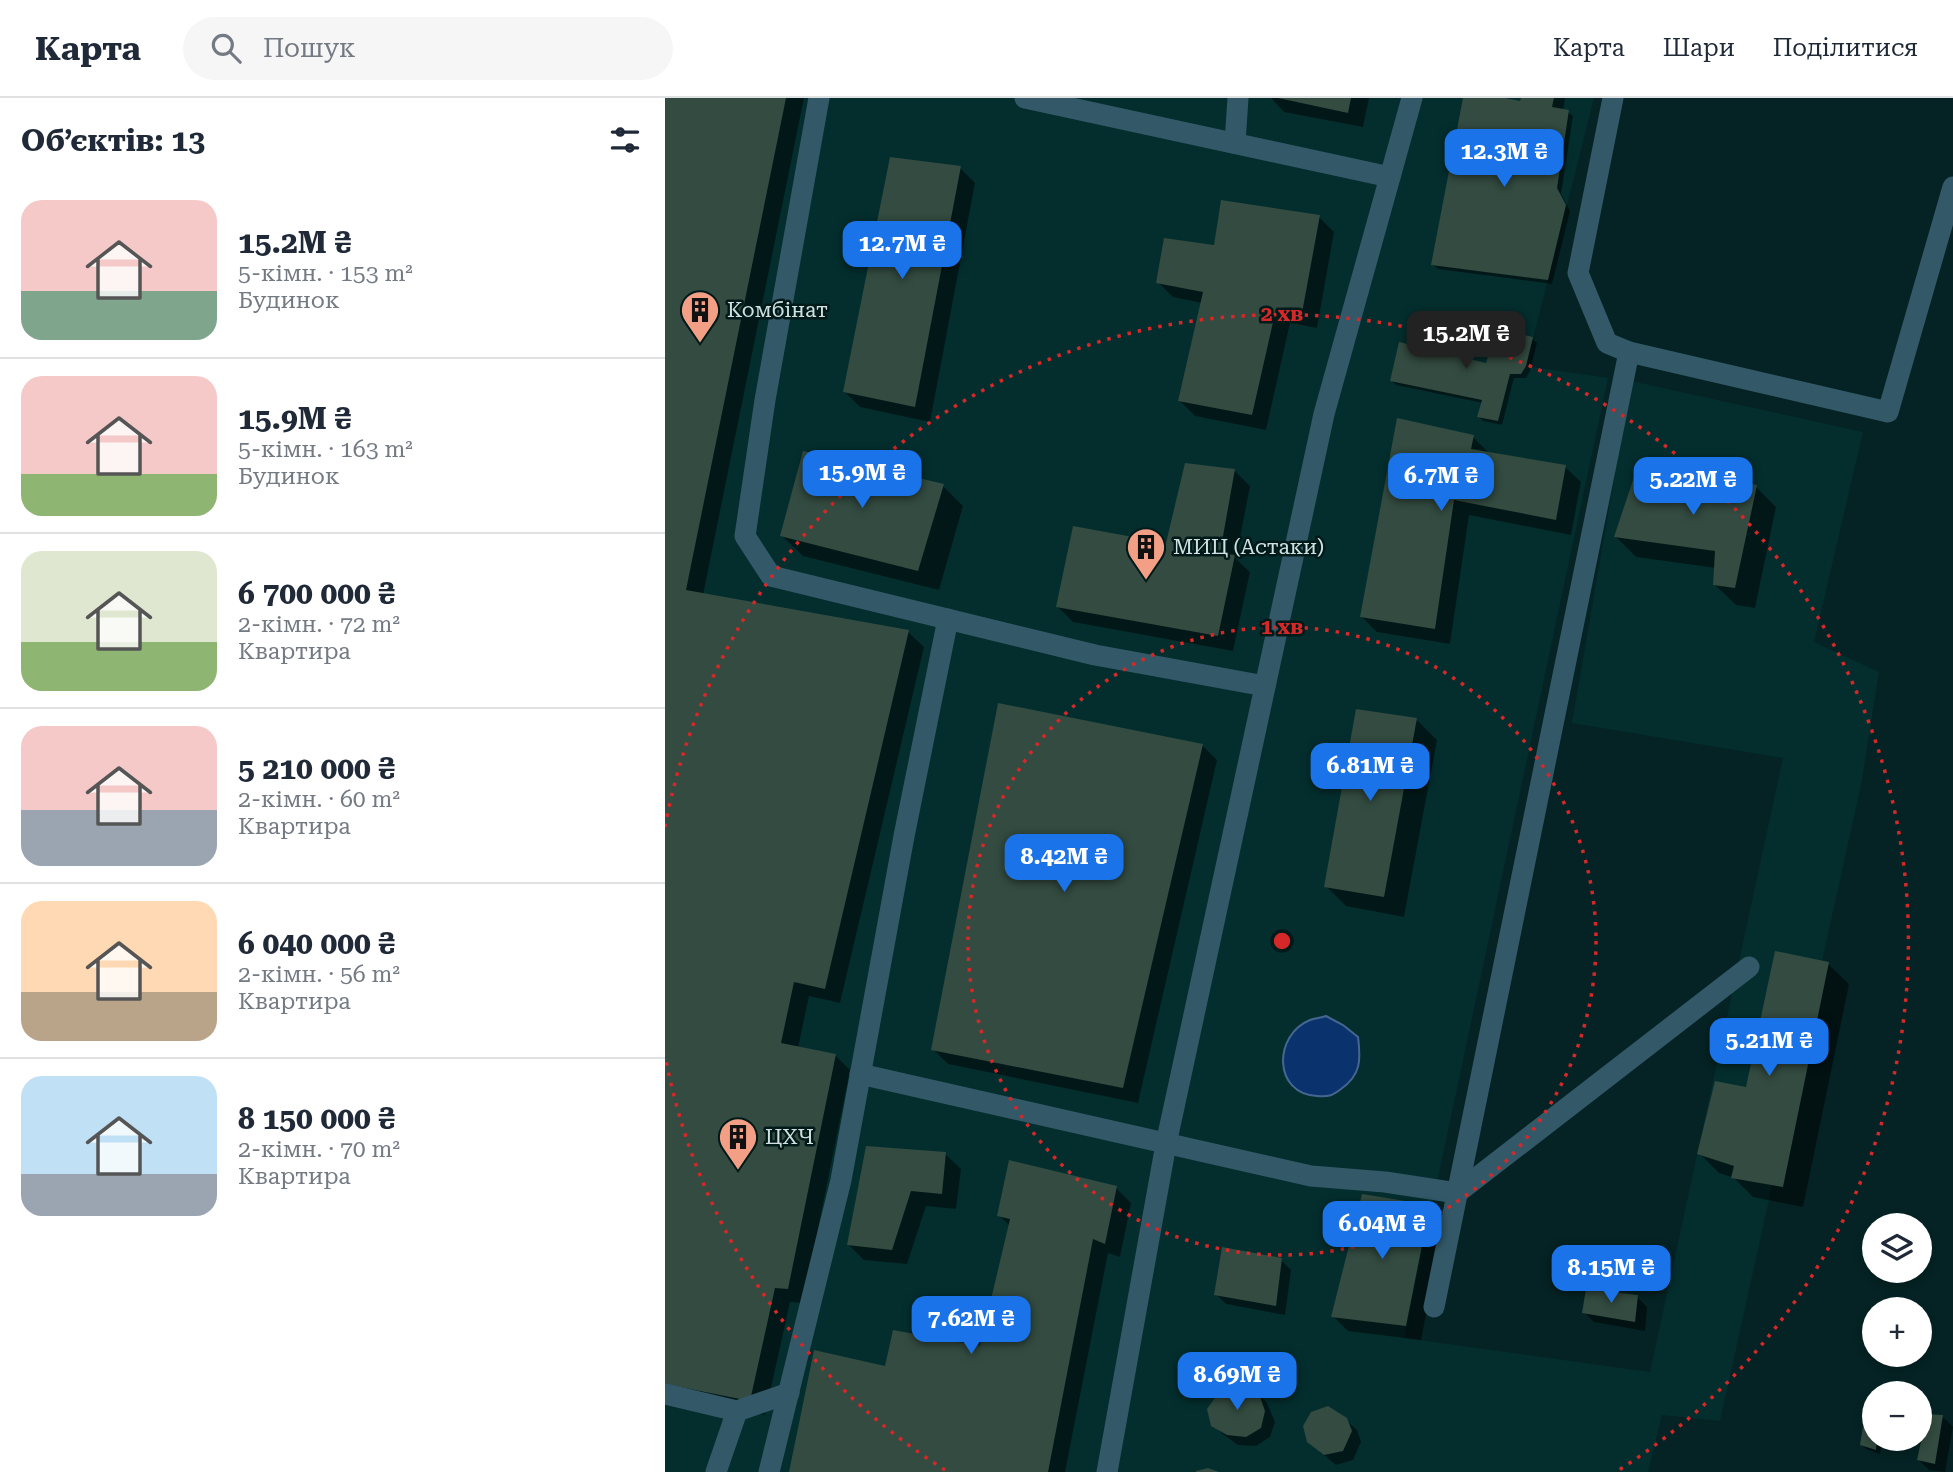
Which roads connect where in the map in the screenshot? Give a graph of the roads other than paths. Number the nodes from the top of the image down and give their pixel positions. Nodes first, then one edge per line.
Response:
1 (819, 98) edge
2 (1025, 98) edge
3 (1238, 98) edge
4 (1412, 98) edge
5 (1613, 98) edge
6 (1234, 143) junction
7 (1390, 177) junction
8 (1953, 187) edge
9 (1629, 352) junction
10 (948, 619) junction
11 (1265, 686) junction
12 (1749, 967) dead end
13 (860, 1074) junction
14 (1166, 1144) junction
15 (1457, 1193) junction
16 (1434, 1307) dead end
17 (665, 1394) edge
18 (788, 1394) junction
19 (743, 1409) junction
20 (716, 1472) edge
21 (769, 1472) edge
22 (1107, 1472) edge

1 - 10 street
2 - 6 street
3 - 6 street
4 - 7 street
5 - 9 street
6 - 7 street
7 - 11 street
8 - 9 street
9 - 15 street
10 - 11 street
10 - 13 street
11 - 14 street
12 - 15 street
13 - 14 street
13 - 18 street
14 - 15 street
14 - 22 street
15 - 16 street
17 - 19 street
18 - 19 street
18 - 21 street
19 - 20 street

